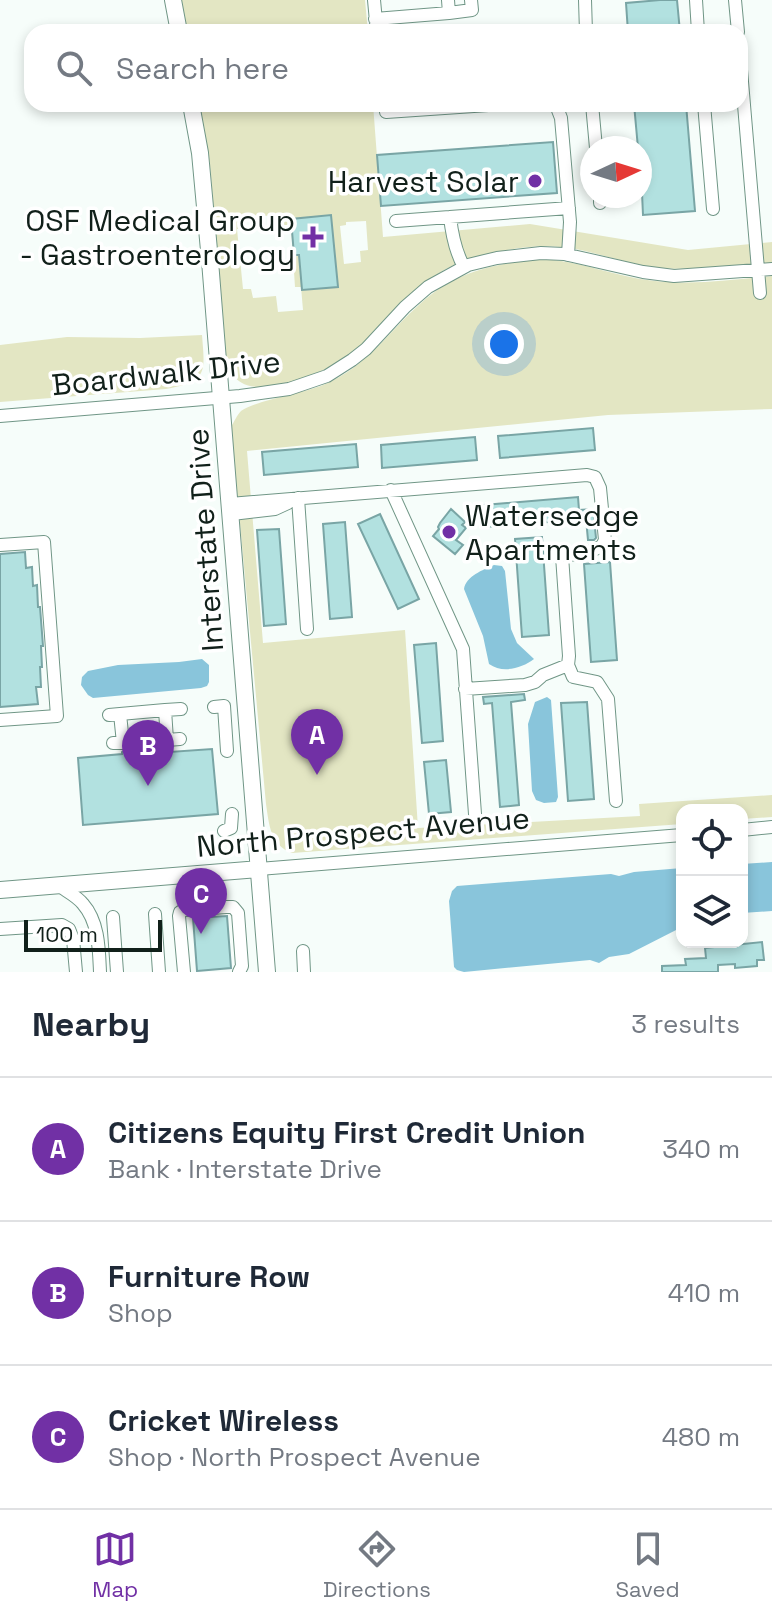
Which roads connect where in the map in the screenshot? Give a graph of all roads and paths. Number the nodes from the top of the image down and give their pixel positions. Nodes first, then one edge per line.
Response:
1 (173, 0) edge
2 (374, 0) edge
3 (471, 0) edge
4 (585, 0) edge
5 (696, 0) edge
6 (735, 0) edge
7 (449, 7) edge
8 (178, 24) edge
9 (376, 24) edge
10 (384, 24) edge
11 (586, 24) edge
12 (698, 24) edge
13 (737, 24) edge
14 (192, 112) edge
15 (559, 112) edge
16 (593, 112) edge
17 (705, 112) edge
18 (743, 112) edge
19 (595, 136) edge
20 (569, 208) junction
21 (713, 209) dead end
22 (450, 217) junction
23 (396, 221) dead end
24 (568, 255) junction
25 (464, 267) junction
26 (772, 269) edge
27 (758, 270) junction
28 (760, 293) dead end
29 (222, 398) junction
30 (0, 416) edge
31 (391, 490) junction
32 (298, 498) junction
33 (231, 509) junction
34 (0, 545) edge
35 (307, 629) dead end
36 (568, 665) junction
37 (465, 689) junction
38 (214, 707) dead end
39 (181, 709) dead end
40 (165, 710) junction
41 (0, 720) edge
42 (180, 739) dead end
43 (113, 743) dead end
44 (227, 751) dead end
45 (616, 801) dead end
46 (232, 814) dead end
47 (475, 814) dead end
48 (772, 827) edge
49 (748, 829) edge
50 (224, 831) dead end
51 (676, 835) edge
52 (259, 869) junction
53 (58, 885) junction
54 (0, 890) edge
55 (155, 914) dead end
56 (113, 917) dead end
57 (0, 929) edge
58 (303, 951) dead end
59 (76, 972) edge
60 (100, 972) edge
61 (117, 972) edge
62 (159, 972) edge
63 (184, 972) edge
64 (239, 972) edge
65 (267, 972) edge
66 (304, 972) edge

1 - 8 main road
2 - 9 street
3 - 7 street
4 - 11 street
5 - 12 street
6 - 13 street
7 - 10 street
14 - 29 main road, Interstate Drive
15 - 20 street
16 - 19 street
17 - 21 street
18 - 27 street
20 - 22 street
20 - 24 street
22 - 23 street
22 - 25 street
24 - 25 street, Boardwalk Drive
24 - 27 street, Boardwalk Drive
25 - 29 street, Boardwalk Drive
26 - 27 street, Boardwalk Drive
27 - 28 street
29 - 30 street, Boardwalk Drive
29 - 33 main road, Interstate Drive
31 - 32 street
31 - 36 street
31 - 37 street
32 - 33 street
32 - 35 street
33 - 52 main road, Interstate Drive
34 - 41 street
36 - 37 street
36 - 45 street
37 - 47 street
38 - 44 street
39 - 40 street
40 - 42 street
40 - 43 street
46 - 50 street
48 - 49 street
51 - 52 street, North Prospect Avenue
52 - 53 main road, North Prospect Avenue
52 - 65 main road, Interstate Drive
53 - 54 main road, North Prospect Avenue
53 - 60 street
55 - 62 street
56 - 61 street
57 - 59 street
58 - 66 street
63 - 64 street

